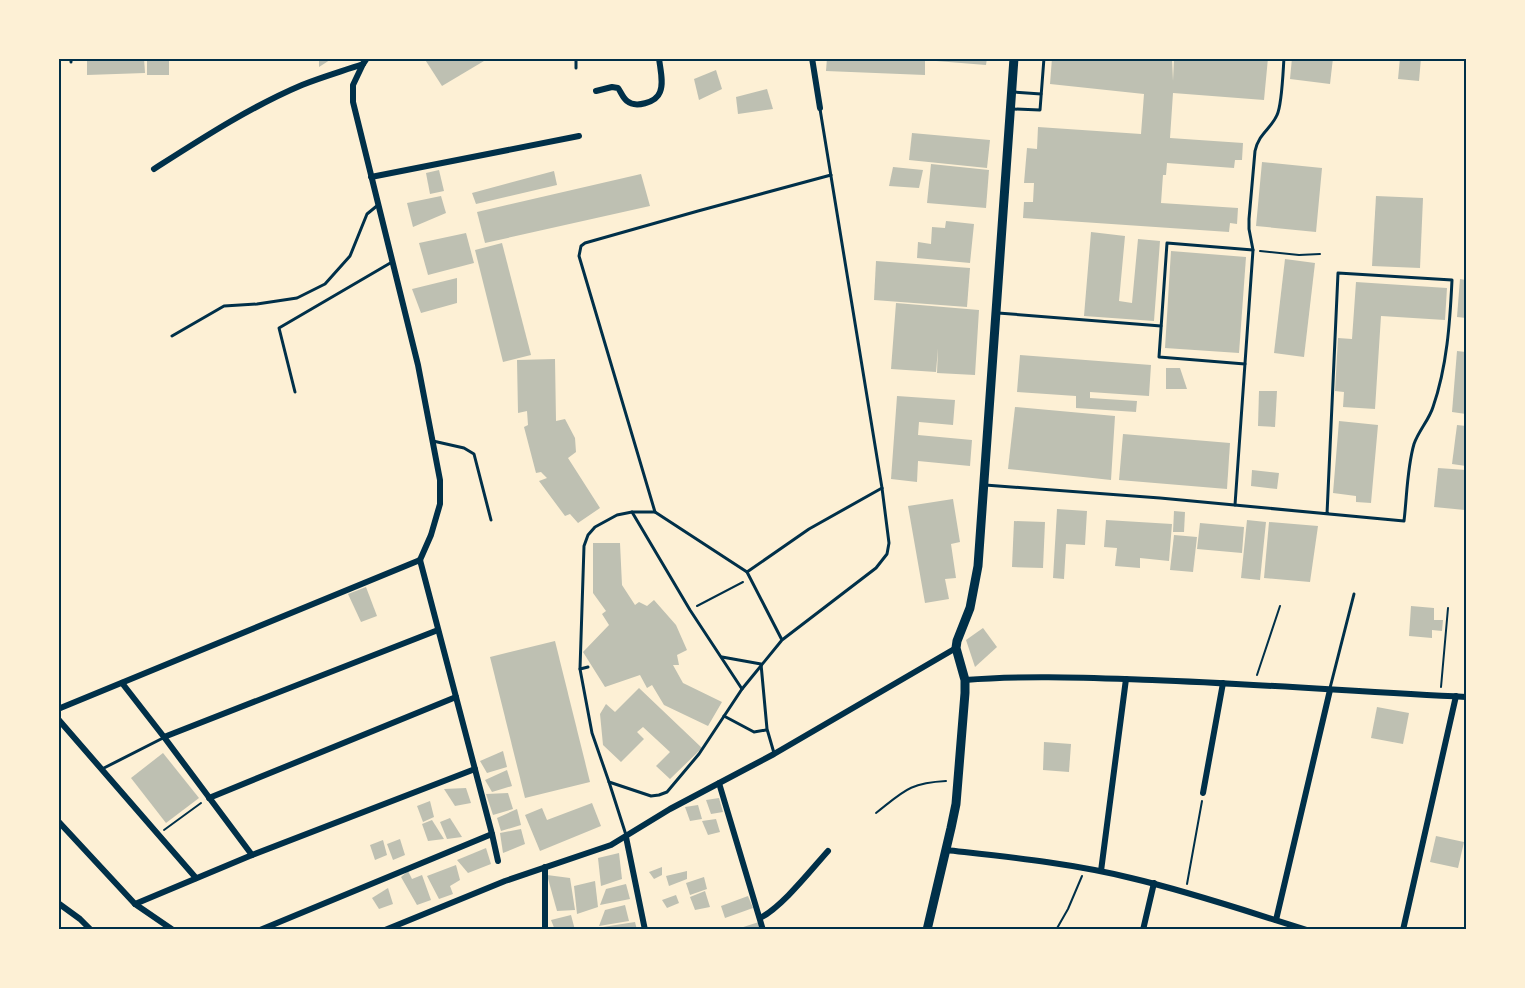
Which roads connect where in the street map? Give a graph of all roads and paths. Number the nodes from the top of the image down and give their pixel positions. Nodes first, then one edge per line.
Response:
1 (576, 58) edge
2 (659, 58) edge
3 (812, 58) edge
4 (1014, 58) edge
5 (1044, 58) edge
6 (1284, 58) edge
7 (365, 61) edge
8 (576, 68) dead end
9 (596, 91) dead end
10 (1012, 92) junction
11 (1041, 94) junction
12 (820, 108) joint
13 (1011, 108) junction
14 (579, 136) dead end
15 (154, 169) dead end
16 (831, 175) junction
17 (371, 177) junction
18 (378, 205) junction
19 (1253, 250) junction
20 (1320, 254) dead end
21 (392, 262) junction
22 (996, 313) junction
23 (1161, 326) junction
24 (172, 336) dead end
25 (1245, 364) junction
26 (295, 392) dead end
27 (432, 441) junction
28 (984, 484) junction
29 (882, 488) junction
30 (1236, 505) junction
31 (632, 512) junction
32 (655, 512) junction
33 (1327, 514) junction
34 (490, 520) dead end
35 (420, 560) junction
36 (747, 572) junction
37 (750, 578) junction
38 (1354, 594) dead end
39 (1280, 606) dead end
40 (1448, 608) dead end
41 (690, 610) junction
42 (438, 630) junction
43 (782, 640) junction
44 (956, 648) junction
45 (722, 657) junction
46 (761, 664) junction
47 (588, 667) dead end
48 (580, 669) junction
49 (965, 680) junction
50 (1126, 680) junction
51 (122, 683) junction
52 (1223, 683) junction
53 (1254, 684) junction
54 (742, 689) junction
55 (1330, 690) junction
56 (1440, 695) junction
57 (1456, 696) junction
58 (456, 697) junction
59 (1467, 697) edge
60 (58, 709) edge
61 (724, 716) junction
62 (58, 719) edge
63 (766, 729) junction
64 (164, 737) junction
65 (774, 754) junction
66 (102, 769) junction
67 (475, 769) junction
68 (958, 781) junction
69 (609, 782) junction
70 (719, 783) junction
71 (1203, 793) joint
72 (208, 798) junction
73 (876, 813) dead end
74 (58, 821) edge
75 (158, 834) junction
76 (492, 834) junction
77 (626, 837) junction
78 (946, 850) junction
79 (828, 851) dead end
80 (252, 855) junction
81 (498, 861) dead end
82 (545, 867) junction
83 (1085, 868) junction
84 (1101, 871) junction
85 (196, 878) junction
86 (1154, 883) junction
87 (1185, 892) junction
88 (58, 903) edge
89 (135, 904) junction
90 (760, 918) junction
91 (1276, 920) junction
92 (91, 930) edge
93 (173, 930) edge
94 (260, 930) edge
95 (385, 930) edge
96 (545, 930) edge
97 (645, 930) edge
98 (763, 930) edge
99 (927, 930) edge
100 (1056, 930) edge
101 (1143, 930) edge
102 (1307, 930) edge
103 (1403, 930) edge

1 - 8 lane
2 - 9 street
3 - 12 street
4 - 10 main road
5 - 11 lane
6 - 19 lane
7 - 15 street
7 - 17 street
10 - 11 lane
10 - 13 main road
11 - 13 lane
12 - 16 lane
13 - 22 main road
14 - 17 street
16 - 29 lane
16 - 32 lane
17 - 18 street
18 - 21 street
18 - 24 lane
19 - 20 path
19 - 23 lane
19 - 25 lane
21 - 26 lane
21 - 27 street
22 - 23 lane
22 - 28 main road
23 - 25 lane
25 - 30 lane
27 - 34 lane
27 - 35 street
28 - 30 lane
28 - 44 main road
29 - 36 lane
29 - 43 lane
30 - 33 lane
31 - 32 lane
31 - 41 lane
31 - 48 lane
32 - 36 lane
33 - 33 lane
35 - 42 street
35 - 51 street
36 - 37 lane
37 - 41 path
37 - 43 lane
38 - 55 lane
39 - 53 path
40 - 56 path
41 - 45 lane
42 - 58 street
42 - 64 street
43 - 46 lane
44 - 49 main road
44 - 65 street
45 - 46 lane
45 - 54 lane
46 - 54 lane
46 - 63 lane
47 - 48 lane
48 - 69 lane
49 - 50 street
49 - 68 main road
50 - 52 street
50 - 84 street
51 - 60 street
51 - 64 street
52 - 53 street
52 - 71 street
53 - 55 street
54 - 61 lane
55 - 56 street
55 - 91 street
56 - 57 street
57 - 59 street
57 - 103 street
58 - 67 street
58 - 72 street
61 - 63 lane
61 - 69 lane
62 - 66 street
63 - 65 lane
64 - 66 lane
64 - 72 street
65 - 70 street
66 - 75 street
67 - 76 street
67 - 80 street
68 - 73 path
68 - 78 main road
69 - 77 lane
70 - 77 street
70 - 90 street
71 - 87 path
72 - 75 path
72 - 80 street
74 - 89 street
75 - 85 street
76 - 81 street
76 - 94 street
77 - 82 street
77 - 97 street
78 - 83 street
78 - 99 main road
79 - 90 street
80 - 85 street
82 - 95 street
82 - 96 street
83 - 84 street
83 - 100 path
84 - 86 street
85 - 89 street
86 - 87 street
86 - 101 street
87 - 91 street
88 - 92 street
89 - 93 street
90 - 98 street
91 - 102 street

